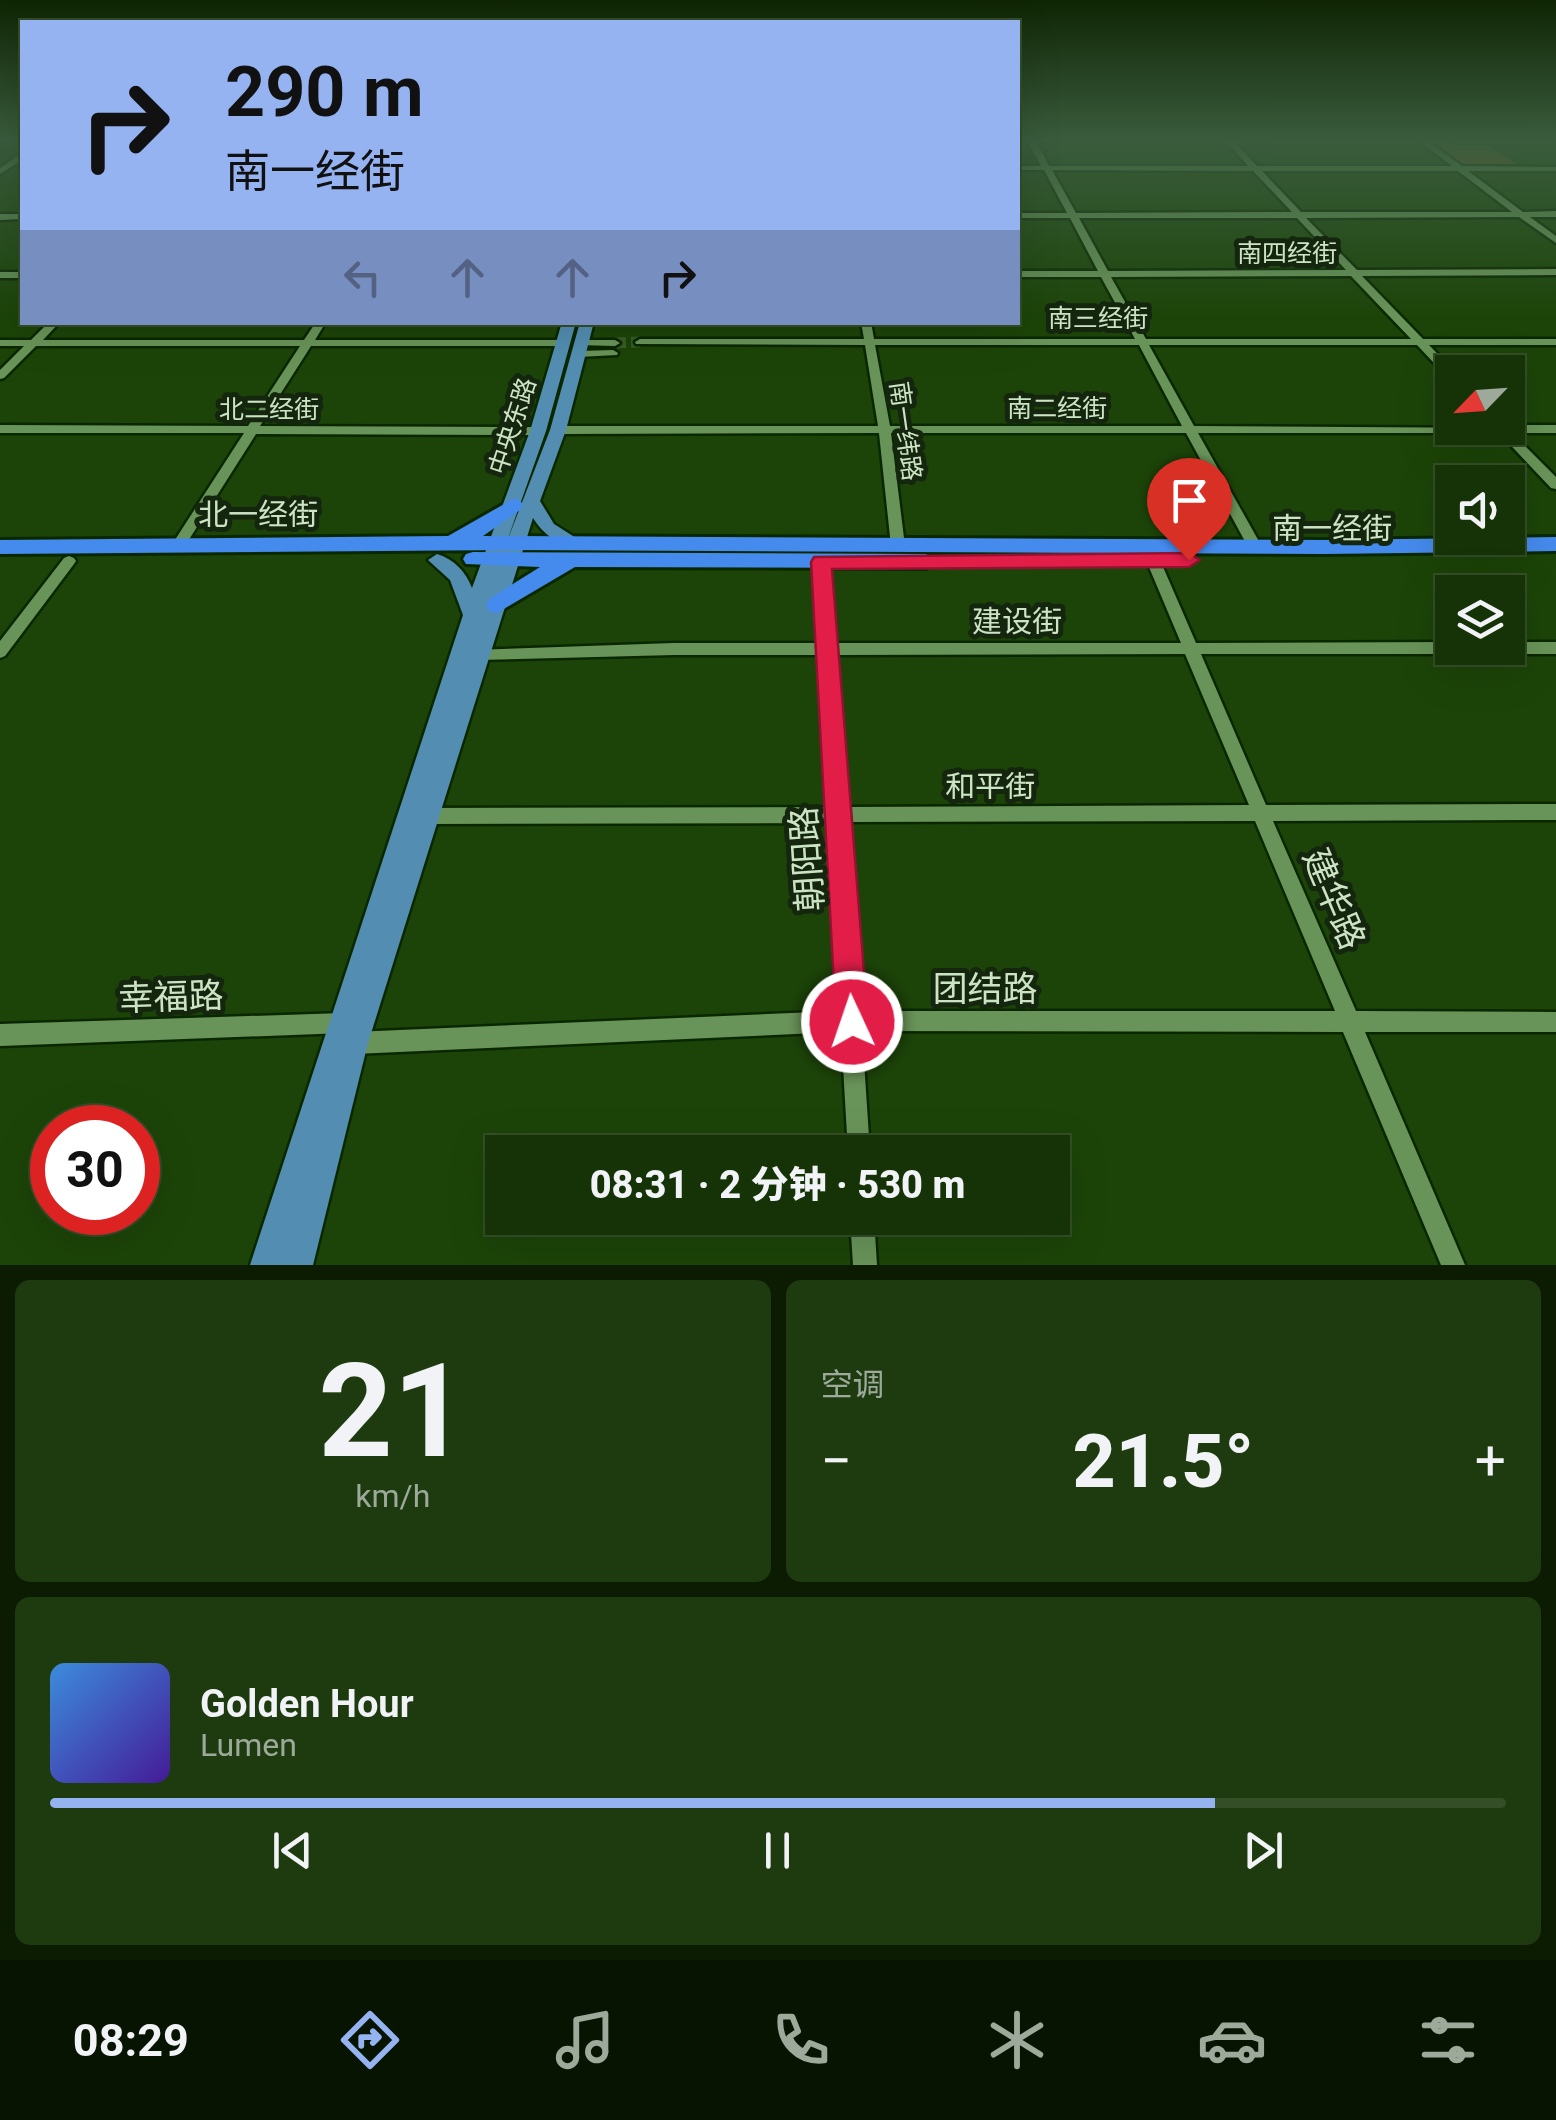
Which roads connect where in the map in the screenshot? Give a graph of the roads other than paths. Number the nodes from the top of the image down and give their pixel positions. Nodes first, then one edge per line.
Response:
1 (1063, 199) edge
2 (1283, 199) edge
3 (1500, 199) edge
4 (1520, 214) junction
5 (1556, 214) edge
6 (1298, 215) junction
7 (1020, 216) edge
8 (1073, 216) junction
9 (1556, 240) edge
10 (1353, 272) junction
11 (1556, 272) edge
12 (1020, 274) edge
13 (1104, 274) junction
14 (52, 325) edge
15 (319, 325) edge
16 (570, 325) edge
17 (585, 325) edge
18 (867, 325) edge
19 (1420, 342) junction
20 (1556, 342) edge
21 (0, 343) edge
22 (34, 343) junction
23 (870, 345) junction
24 (1143, 345) junction
25 (305, 347) junction
26 (571, 348) junction
27 (614, 348) tunnel mouth
28 (638, 348) tunnel mouth
29 (24, 352) junction
30 (1435, 358) edge
31 (0, 376) edge
32 (1435, 428) edge
33 (1525, 428) edge
34 (0, 429) edge
35 (1556, 429) edge
36 (558, 430) junction
37 (885, 430) junction
38 (1190, 430) junction
39 (251, 432) junction
40 (538, 432) junction
41 (1518, 445) edge
42 (1556, 485) edge
43 (522, 503) junction
44 (1556, 544) edge
45 (1254, 545) junction
46 (0, 546) edge
47 (178, 546) junction
48 (898, 546) junction
49 (504, 551) junction
50 (441, 552) junction
51 (579, 552) junction
52 (1556, 557) edge
53 (1153, 560) junction
54 (69, 561) junction
55 (0, 562) edge
56 (821, 562) junction
57 (485, 610) junction
58 (1192, 648) junction
59 (1556, 648) edge
60 (825, 650) junction
61 (0, 652) edge
62 (478, 654) junction
63 (1556, 812) edge
64 (1262, 813) junction
65 (840, 815) junction
66 (424, 816) junction
67 (852, 1022) junction
68 (1350, 1022) junction
69 (1556, 1022) edge
70 (349, 1033) junction
71 (0, 1036) edge
72 (858, 1135) edge
73 (294, 1227) junction
74 (863, 1235) edge
75 (266, 1265) edge
76 (297, 1265) edge
77 (864, 1265) edge
78 (1453, 1265) edge

1 - 8 street
2 - 6 street
3 - 4 street
4 - 5 street
4 - 6 street
4 - 9 street
6 - 8 street
6 - 10 street
7 - 8 street
8 - 13 street
10 - 11 street, 南四经街
10 - 13 street, 南四经街
10 - 19 street
12 - 13 street, 南四经街
13 - 24 street
14 - 22 street
15 - 25 street
16 - 26 main road, 中央东路
17 - 26 main road, 中央东路
18 - 23 street, 南一纬路
19 - 20 street, 南三经街
19 - 24 street, 南三经街
19 - 30 street
21 - 22 street
22 - 25 street
22 - 29 street
23 - 24 street, 南三经街
23 - 28 street, 南三经街
23 - 37 street, 南一纬路
24 - 38 street
25 - 26 street
25 - 29 street
25 - 39 street
26 - 27 street
26 - 36 main road, 中央东路
26 - 40 main road, 中央东路
29 - 31 street
32 - 38 street, 南二经街
33 - 35 street, 南二经街
34 - 39 street, 北二经街
36 - 37 street, 南二经街
36 - 43 main road, 中央东路
37 - 38 street, 南二经街
37 - 48 street, 南一纬路
38 - 45 street
39 - 40 street, 北二经街
39 - 47 street
40 - 43 main road, 中央东路
41 - 42 street
43 - 49 main road, 中央东路
43 - 50 highway
43 - 51 main road
44 - 45 highway, 南一经街
45 - 48 highway, 南一经街
46 - 47 highway, 北一经街
47 - 50 highway, 北一经街
48 - 51 highway, 南一经街
49 - 50 highway, 北一经街
49 - 51 highway, 南一经街
49 - 57 main road, 中央东路
50 - 54 highway, 北一经街
50 - 57 main road
51 - 56 highway, 南一经街
51 - 57 highway
52 - 53 highway, 南一经街
53 - 56 highway, 南一经街
53 - 58 street, 建华路
54 - 55 highway, 北一经街
54 - 61 street
56 - 60 street, 朝阳路
57 - 62 main road
57 - 70 main road
58 - 59 street, 建设街
58 - 60 street, 建设街
58 - 64 street, 建华路
60 - 62 street, 建设街
60 - 65 street, 朝阳路
62 - 66 main road
63 - 64 street, 和平街
64 - 65 street, 和平街
64 - 68 street, 建华路
65 - 66 street, 和平街
65 - 67 street, 朝阳路
66 - 70 main road
67 - 68 street, 团结路
67 - 70 street, 团结路
67 - 72 street, 朝阳路
68 - 69 street, 团结路
68 - 78 street, 建华路
70 - 71 street, 幸福路
70 - 73 main road
73 - 75 main road
73 - 76 main road
74 - 77 street

